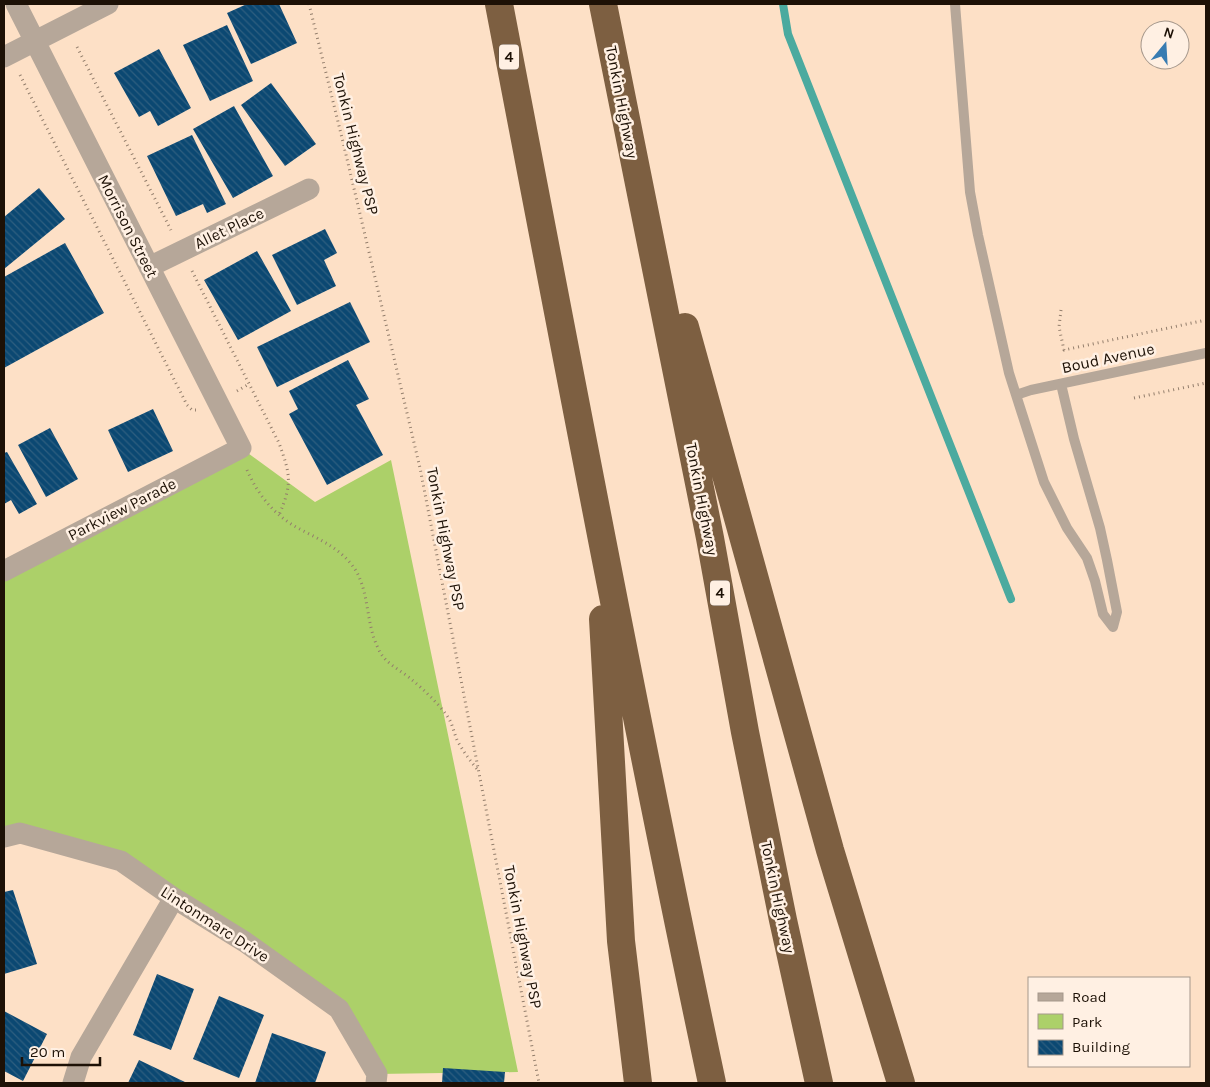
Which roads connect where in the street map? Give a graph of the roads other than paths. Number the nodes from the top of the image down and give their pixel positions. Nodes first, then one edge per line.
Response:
1 (16, 4) edge
2 (108, 4) edge
3 (499, 4) edge
4 (603, 4) edge
5 (955, 4) edge
6 (34, 40) junction
7 (4, 57) edge
8 (622, 102) junction
9 (309, 189) dead end
10 (149, 266) junction
11 (1206, 353) edge
12 (1061, 384) junction
13 (1016, 395) junction
14 (241, 448) joint
15 (598, 519) junction
16 (4, 571) edge
17 (4, 837) edge
18 (174, 898) junction
19 (73, 1083) edge
20 (376, 1083) edge
21 (638, 1083) edge
22 (712, 1083) edge
23 (819, 1083) edge
24 (900, 1083) edge

1 - 6 street, Morrison Street
2 - 6 street
3 - 15 highway, 4
4 - 8 highway, Tonkin Highway / 4
5 - 13 lane
6 - 7 street
6 - 10 street, Morrison Street
8 - 23 highway, Tonkin Highway / 4
8 - 24 highway
9 - 10 street, Allet Place
10 - 14 street, Morrison Street
11 - 12 lane, Boud Avenue
12 - 13 lane, Boud Avenue
12 - 13 lane
14 - 16 street, Parkview Parade
15 - 21 highway
15 - 22 highway, 4
17 - 18 street, Lintonmarc Drive
18 - 19 street
18 - 20 street, Lintonmarc Drive

